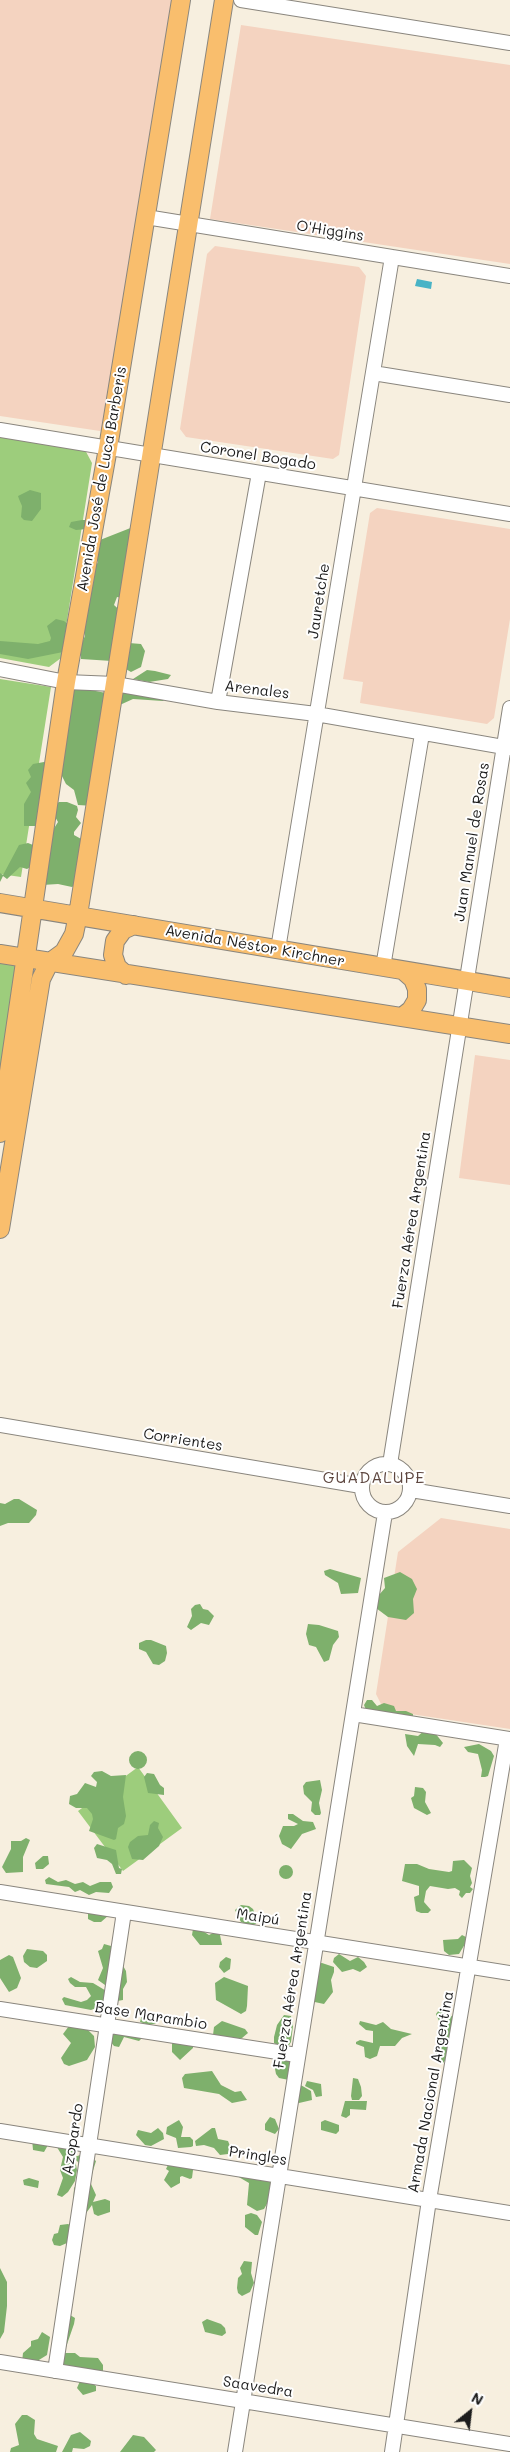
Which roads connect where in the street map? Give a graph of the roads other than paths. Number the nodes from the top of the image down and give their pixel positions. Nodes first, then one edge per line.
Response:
1 (181, 0) edge
2 (224, 0) edge
3 (240, 0) edge
4 (510, 43) edge
5 (146, 217) junction
6 (188, 224) junction
7 (392, 257) junction
8 (510, 276) edge
9 (372, 373) junction
10 (510, 395) edge
11 (0, 430) edge
12 (108, 448) junction
13 (152, 455) junction
14 (259, 473) junction
15 (354, 488) junction
16 (510, 514) edge
17 (0, 669) edge
18 (66, 682) junction
19 (115, 684) junction
20 (218, 702) junction
21 (510, 708) edge
22 (316, 714) junction
23 (422, 734) junction
24 (507, 747) edge
25 (0, 903) edge
26 (34, 909) junction
27 (78, 915) junction
28 (134, 925) junction
29 (278, 950) junction
30 (12, 956) edge
31 (48, 963) junction
32 (383, 967) junction
33 (404, 970) junction
34 (126, 975) junction
35 (466, 981) junction
36 (510, 988) edge
37 (402, 1017) junction
38 (460, 1026) junction
39 (510, 1034) edge
40 (0, 1133) edge
41 (0, 1228) edge
42 (0, 1425) edge
43 (390, 1464) junction
44 (361, 1486) junction
45 (411, 1490) junction
46 (510, 1506) edge
47 (385, 1513) junction
48 (353, 1714) junction
49 (508, 1739) edge
50 (0, 1892) edge
51 (124, 1912) junction
52 (315, 1942) junction
53 (469, 1967) junction
54 (510, 1973) edge
55 (0, 2009) edge
56 (107, 2026) junction
57 (297, 2055) junction
58 (0, 2131) edge
59 (89, 2145) junction
60 (279, 2176) junction
61 (429, 2200) junction
62 (510, 2213) edge
63 (0, 2362) edge
64 (55, 2371) junction
65 (243, 2401) junction
66 (396, 2426) junction
67 (510, 2444) edge
68 (235, 2452) edge
69 (392, 2452) edge

1 - 5 main road, Avenida José de Luca Barberis
2 - 6 main road
3 - 4 street
5 - 6 street, O'Higgins
5 - 12 main road, Avenida José de Luca Barberis
6 - 7 street, O'Higgins
6 - 13 main road
7 - 8 street, O'Higgins
7 - 9 street, Jauretche
9 - 10 street
9 - 15 street, Jauretche
11 - 12 street, Coronel Bogado
12 - 13 street, Coronel Bogado
12 - 18 main road, Avenida José de Luca Barberis
13 - 14 street, Coronel Bogado
13 - 19 main road
14 - 15 street, Coronel Bogado
14 - 20 street
15 - 16 street, Coronel Bogado
15 - 22 street, Jauretche
17 - 18 street, Arenales
18 - 19 street, Arenales
18 - 26 main road, Avenida José de Luca Barberis
19 - 20 street, Arenales
19 - 27 main road
20 - 22 street, Arenales
21 - 24 street, Juan Manuel de Rosas
22 - 23 street, Arenales
22 - 29 street, Jauretche
23 - 24 street, Arenales
23 - 32 street
24 - 35 street, Juan Manuel de Rosas
25 - 26 main road, Avenida Néstor Kirchner
26 - 27 main road, Avenida Néstor Kirchner
26 - 30 main road, Avenida José de Luca Barberis
27 - 28 main road, Avenida Néstor Kirchner
27 - 31 main road
28 - 29 main road, Avenida Néstor Kirchner
28 - 34 main road
29 - 32 main road, Avenida Néstor Kirchner
30 - 31 main road
30 - 40 main road, Avenida José de Luca Barberis
31 - 34 main road
31 - 41 main road
32 - 33 main road, Avenida Néstor Kirchner
33 - 35 main road, Avenida Néstor Kirchner
33 - 37 main road
34 - 37 main road
35 - 36 main road, Avenida Néstor Kirchner
35 - 38 street, Fuerza Aérea Argentina
37 - 38 main road
38 - 39 main road
38 - 43 street, Fuerza Aérea Argentina
42 - 44 street, Corrientes
43 - 44 street
43 - 45 street
44 - 47 street
45 - 46 street
45 - 47 street
47 - 48 street, Fuerza Aérea Argentina
48 - 49 street
48 - 52 street, Fuerza Aérea Argentina
49 - 53 street, Armada Nacional Argentina
50 - 51 street, Maipú
51 - 52 street, Maipú
51 - 56 street, Azopardo
52 - 53 street, Maipú
52 - 57 street, Fuerza Aérea Argentina
53 - 54 street, Maipú
53 - 61 street, Armada Nacional Argentina
55 - 56 street, Base Marambio
56 - 57 street, Base Marambio
56 - 59 street, Azopardo
57 - 60 street, Fuerza Aérea Argentina
58 - 59 street, Pringles
59 - 60 street, Pringles
59 - 64 street, Azopardo
60 - 61 street, Pringles
60 - 65 street, Fuerza Aérea Argentina
61 - 62 street, Pringles
61 - 66 street, Armada Nacional Argentina
63 - 64 street, Saavedra
64 - 65 street, Saavedra
65 - 66 street, Saavedra
65 - 68 street, Fuerza Aérea Argentina
66 - 67 street, Saavedra
66 - 69 street, Armada Nacional Argentina

